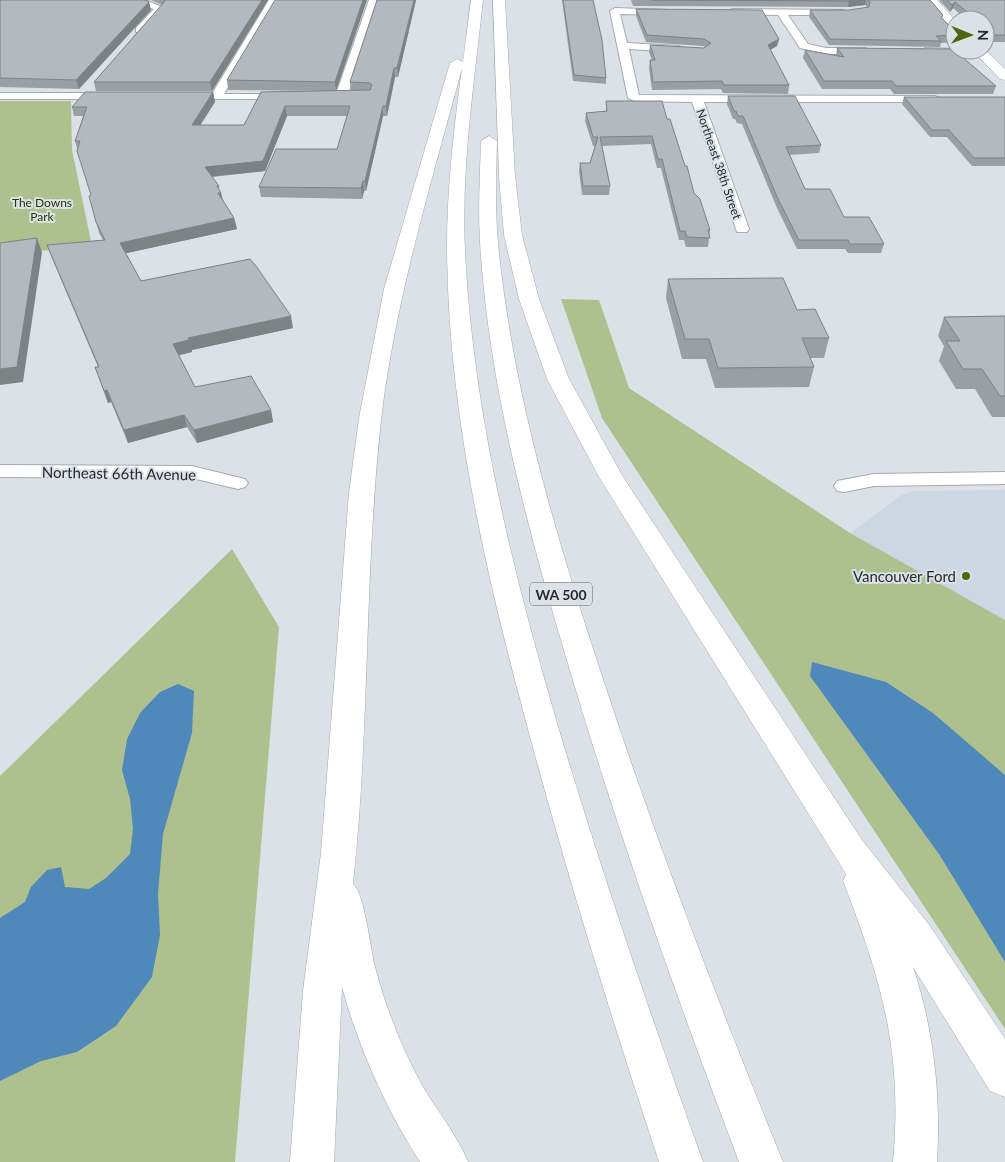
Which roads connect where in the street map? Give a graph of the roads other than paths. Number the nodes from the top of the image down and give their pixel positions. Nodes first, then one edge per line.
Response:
1 (274, 0) edge
2 (374, 0) edge
3 (931, 0) edge
4 (488, 3) edge
5 (147, 4) edge
6 (677, 12) edge
7 (724, 12) edge
8 (781, 12) junction
9 (848, 12) edge
10 (945, 15) edge
11 (135, 35) edge
12 (623, 46) junction
13 (694, 50) edge
14 (874, 51) edge
15 (912, 51) edge
16 (945, 51) edge
17 (988, 60) edge
18 (1005, 76) edge
19 (92, 84) dead end
20 (0, 96) edge
21 (81, 96) junction
22 (120, 96) edge
23 (168, 96) edge
24 (358, 96) edge
25 (216, 97) junction
26 (304, 97) edge
27 (697, 98) junction
28 (946, 99) edge
29 (742, 229) dead end
30 (0, 470) edge
31 (1005, 478) edge
32 (238, 483) dead end
33 (844, 486) dead end
34 (850, 851) junction
35 (339, 853) junction
36 (1005, 1076) edge
37 (312, 1162) edge
38 (446, 1162) edge
39 (681, 1162) edge
40 (761, 1162) edge
41 (915, 1162) edge

1 - 25 street
2 - 24 street
3 - 10 main road
4 - 34 main road
4 - 35 main road
4 - 39 main road, WA 500
4 - 40 main road, WA 500
5 - 11 street
6 - 12 street
7 - 8 street
8 - 9 street
8 - 14 street
12 - 13 street
12 - 27 street
15 - 16 street
17 - 18 main road
19 - 21 street
20 - 21 street
21 - 22 street
23 - 25 street
25 - 26 street
27 - 28 street
27 - 29 street, Northeast 38th Street
30 - 32 street, Northeast 66th Avenue
31 - 33 street
34 - 36 main road
34 - 41 main road
35 - 37 main road
35 - 38 main road

